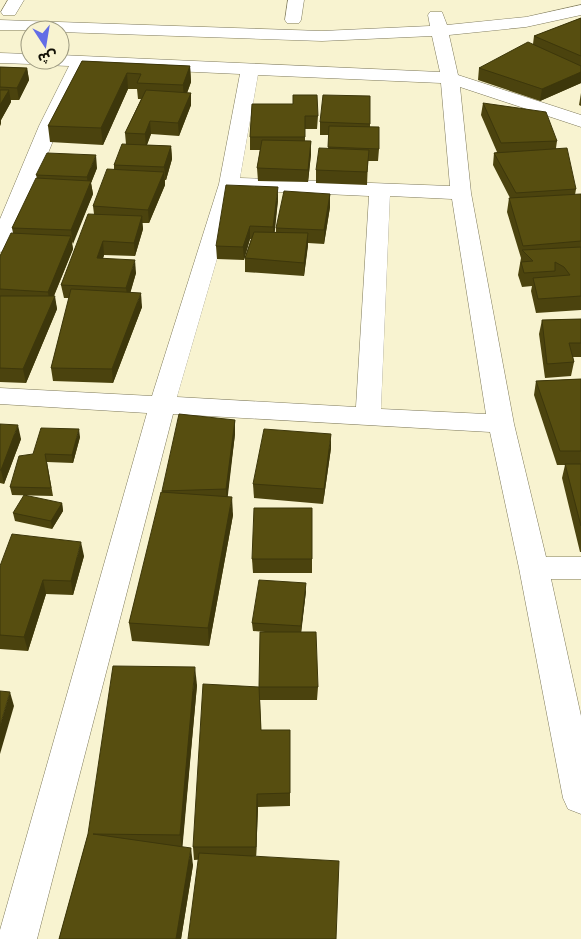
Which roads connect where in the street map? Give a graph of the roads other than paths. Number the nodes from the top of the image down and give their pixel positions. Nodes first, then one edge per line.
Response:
1 (296, 0) edge
2 (509, 8) dead end
3 (581, 10) edge
4 (6, 12) edge
5 (292, 20) junction
6 (438, 23) junction
7 (0, 58) edge
8 (20, 59) edge
9 (70, 61) edge
10 (80, 62) junction
11 (250, 69) junction
12 (450, 78) junction
13 (581, 122) edge
14 (229, 184) junction
15 (380, 190) junction
16 (460, 193) junction
17 (0, 245) edge
18 (0, 396) edge
19 (162, 406) junction
20 (368, 416) junction
21 (501, 424) junction
22 (534, 568) junction
23 (581, 568) edge
24 (581, 798) edge
25 (17, 939) edge

1 - 5 street
2 - 6 street
3 - 6 street
4 - 5 street
4 - 6 street
5 - 6 street
6 - 12 street
7 - 8 street
9 - 10 street
10 - 11 street
10 - 17 street
11 - 12 street
11 - 14 street
12 - 13 street
12 - 16 street
14 - 15 street
14 - 19 street
15 - 16 street
15 - 20 street
16 - 21 street
18 - 19 street
19 - 20 street
19 - 25 street
20 - 21 street
21 - 22 street
22 - 23 street
22 - 24 street

